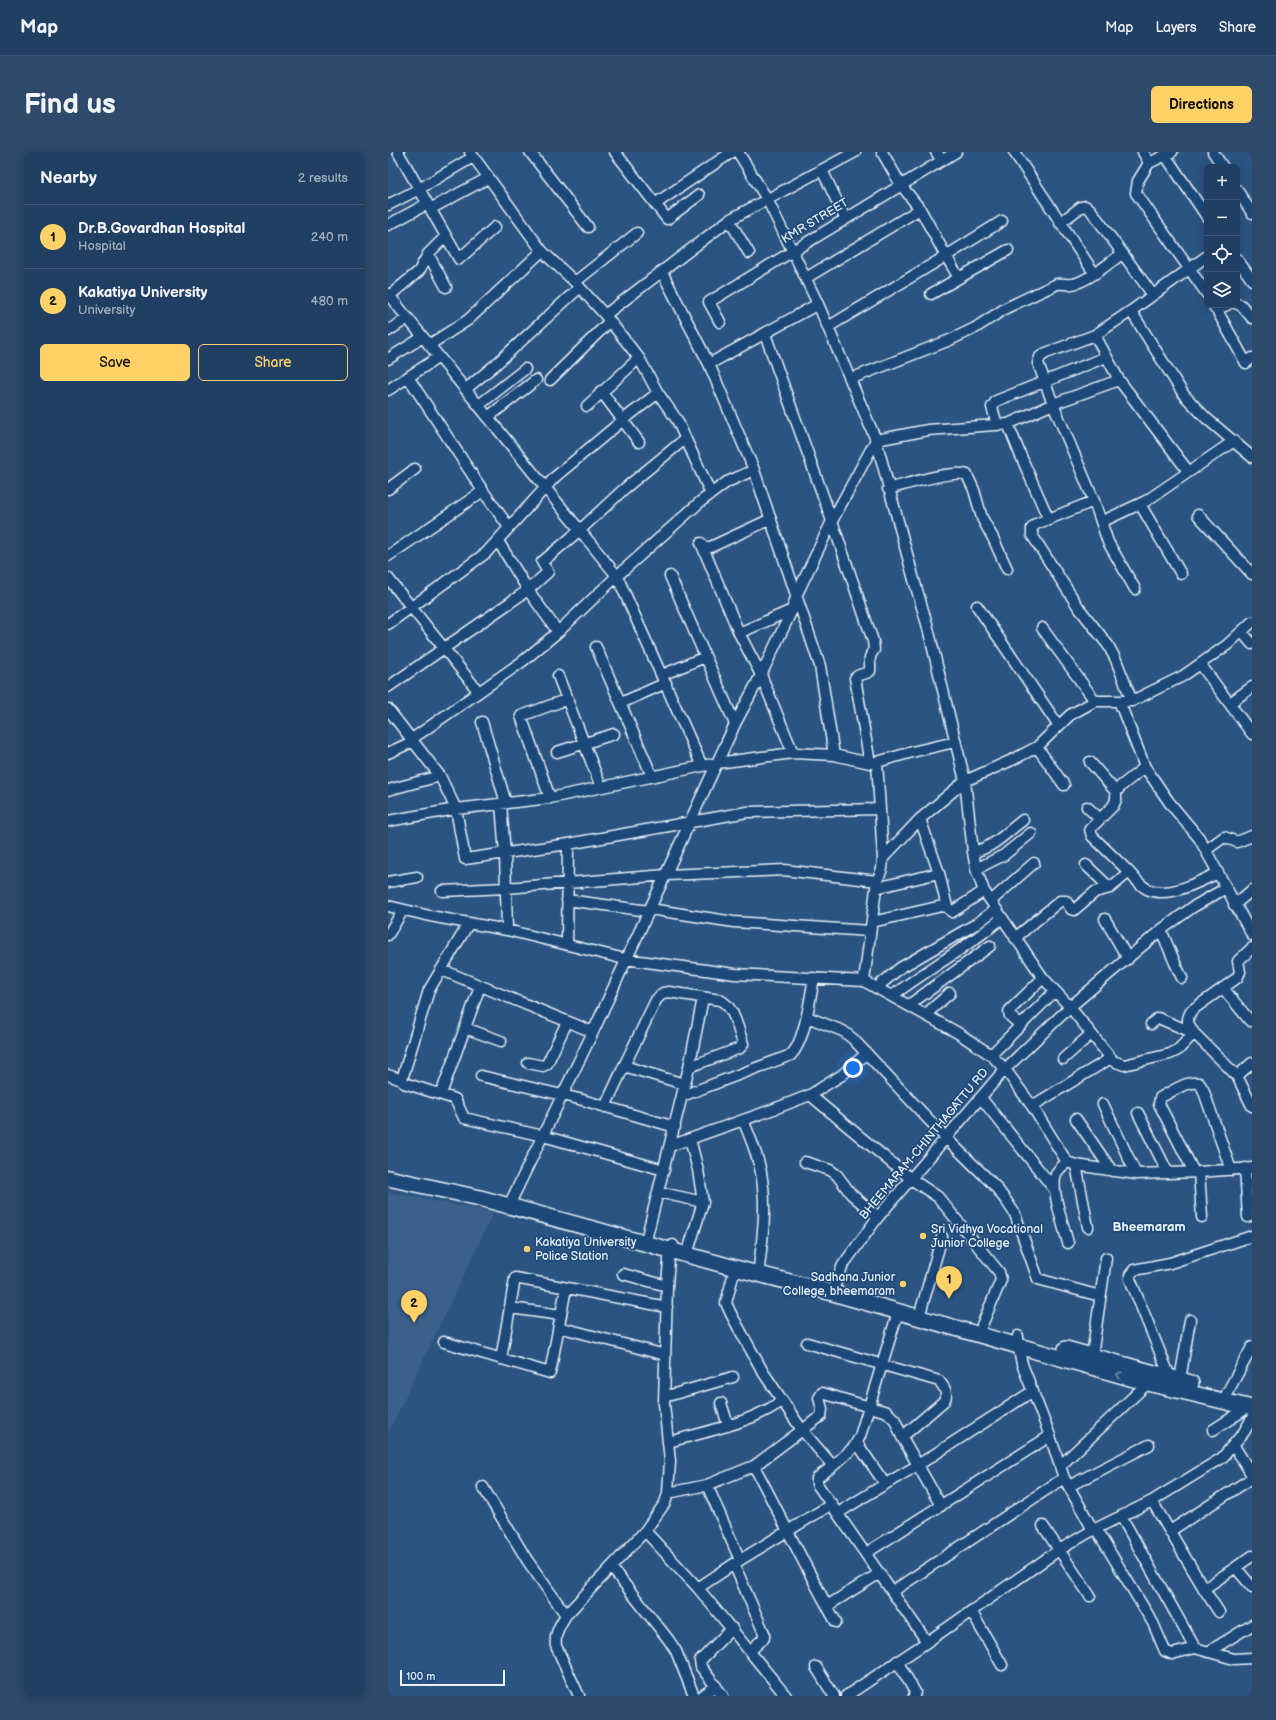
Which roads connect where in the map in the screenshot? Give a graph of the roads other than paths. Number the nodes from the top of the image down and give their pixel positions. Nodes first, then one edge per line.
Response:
1 (398, 152) edge
2 (530, 152) edge
3 (615, 152) edge
4 (732, 152) edge
5 (738, 152) edge
6 (855, 152) edge
7 (882, 152) edge
8 (956, 152) edge
9 (1014, 152) edge
10 (1143, 152) edge
11 (1213, 152) edge
12 (472, 154) edge
13 (1168, 154) edge
14 (939, 156) edge
15 (1149, 163) junction
16 (1221, 164) edge
17 (822, 170) junction
18 (488, 178) junction
19 (901, 185) junction
20 (419, 189) junction
21 (699, 195) dead end
22 (1240, 195) edge
23 (767, 199) junction
24 (656, 204) junction
25 (388, 205) edge
26 (429, 206) junction
27 (920, 210) junction
28 (1204, 212) edge
29 (1252, 213) edge
30 (845, 218) junction
31 (729, 220) junction
32 (1002, 221) dead end
33 (1060, 223) junction
34 (388, 226) edge
35 (495, 227) dead end
36 (588, 227) dead end
37 (637, 233) dead end
38 (446, 236) junction
39 (792, 250) junction
40 (1008, 250) dead end
41 (542, 251) junction
42 (749, 253) dead end
43 (428, 254) junction
44 (1122, 254) junction
45 (946, 256) junction
46 (1204, 258) edge
47 (1240, 263) edge
48 (1189, 268) junction
49 (662, 272) junction
50 (1094, 273) junction
51 (806, 278) junction
52 (958, 278) junction
53 (1252, 280) edge
54 (577, 285) junction
55 (446, 287) dead end
56 (1204, 290) edge
57 (931, 294) dead end
58 (1153, 295) junction
59 (389, 296) edge
60 (818, 304) junction
61 (1240, 305) edge
62 (1215, 308) edge
63 (1131, 311) junction
64 (408, 318) junction
65 (608, 318) junction
66 (1252, 318) edge
67 (720, 322) dead end
68 (828, 327) junction
69 (388, 331) edge
70 (764, 334) junction
71 (1095, 335) junction
72 (426, 341) junction
73 (439, 357) junction
74 (1106, 357) junction
75 (638, 358) junction
76 (388, 359) edge
77 (710, 364) junction
78 (1250, 364) edge
79 (525, 369) dead end
80 (408, 377) junction
81 (850, 379) junction
82 (536, 380) dead end
83 (550, 380) dead end
84 (1119, 380) junction
85 (1045, 382) junction
86 (466, 389) junction
87 (388, 390) edge
88 (601, 391) junction
89 (658, 393) junction
90 (1053, 404) junction
91 (479, 405) junction
92 (587, 406) dead end
93 (488, 417) junction
94 (623, 420) junction
95 (1008, 424) junction
96 (998, 425) junction
97 (685, 439) junction
98 (876, 440) junction
99 (1234, 441) junction
100 (639, 442) dead end
101 (1252, 457) edge
102 (415, 469) dead end
103 (754, 470) junction
104 (1188, 472) junction
105 (546, 488) junction
106 (388, 489) edge
107 (888, 489) junction
108 (483, 491) junction
109 (711, 494) junction
110 (1094, 501) junction
111 (1140, 504) junction
112 (1198, 515) dead end
113 (771, 519) junction
114 (832, 520) junction
115 (1049, 520) junction
116 (1101, 522) junction
117 (509, 527) junction
118 (580, 530) junction
119 (498, 541) junction
120 (388, 556) edge
121 (1007, 569) dead end
122 (1181, 574) dead end
123 (1252, 574) edge
124 (617, 576) junction
125 (670, 576) dead end
126 (388, 578) edge
127 (1135, 589) dead end
128 (528, 590) junction
129 (797, 594) junction
130 (977, 606) dead end
131 (411, 608) junction
132 (792, 610) junction
133 (1252, 622) edge
134 (388, 624) edge
135 (1042, 628) dead end
136 (558, 632) junction
137 (1242, 632) junction
138 (739, 633) junction
139 (1252, 644) edge
140 (596, 647) dead end
141 (444, 648) junction
142 (705, 657) junction
143 (1201, 665) junction
144 (761, 675) junction
145 (558, 676) dead end
146 (664, 679) junction
147 (388, 687) edge
148 (1252, 687) edge
149 (478, 691) junction
150 (568, 699) junction
151 (1095, 701) junction
152 (1119, 701) junction
153 (1132, 701) junction
154 (621, 703) junction
155 (1230, 703) junction
156 (388, 709) edge
157 (392, 721) edge
158 (482, 722) dead end
159 (735, 724) junction
160 (1058, 725) junction
161 (614, 734) dead end
162 (1252, 734) edge
163 (413, 740) junction
164 (955, 742) junction
165 (585, 743) junction
166 (1037, 747) junction
167 (557, 752) dead end
168 (388, 753) edge
169 (793, 753) junction
170 (834, 754) junction
171 (1090, 762) dead end
172 (717, 763) junction
173 (874, 763) junction
174 (702, 766) junction
175 (1145, 767) junction
176 (440, 776) junction
177 (652, 776) junction
178 (965, 781) junction
179 (1064, 785) dead end
180 (601, 787) junction
181 (388, 790) edge
182 (1116, 792) junction
183 (550, 798) junction
184 (504, 804) junction
185 (1087, 807) dead end
186 (456, 809) junction
187 (880, 809) junction
188 (1099, 818) junction
189 (920, 819) junction
190 (1023, 820) dead end
191 (388, 821) edge
192 (690, 823) junction
193 (1031, 833) dead end
194 (1252, 836) edge
195 (568, 844) junction
196 (1206, 850) junction
197 (973, 852) junction
198 (505, 854) junction
199 (883, 858) junction
200 (1034, 863) dead end
201 (1086, 865) dead end
202 (976, 869) junction
203 (1129, 872) junction
204 (1218, 872) junction
205 (939, 873) junction
206 (666, 875) junction
207 (417, 877) dead end
208 (388, 882) edge
209 (568, 882) junction
210 (876, 884) junction
211 (506, 888) junction
212 (1110, 888) junction
213 (1226, 888) junction
214 (442, 890) dead end
215 (984, 890) junction
216 (1252, 890) edge
217 (567, 900) junction
218 (994, 905) junction
219 (1234, 905) junction
220 (388, 906) edge
221 (947, 907) junction
222 (403, 910) junction
223 (650, 910) junction
224 (1002, 918) junction
225 (1105, 919) dead end
226 (469, 923) junction
227 (871, 927) junction
228 (507, 930) junction
229 (1161, 930) junction
230 (1252, 934) edge
231 (388, 935) edge
232 (1015, 938) junction
233 (567, 945) junction
234 (990, 946) dead end
235 (1252, 948) edge
236 (625, 959) junction
237 (1128, 959) junction
238 (442, 970) junction
239 (814, 978) junction
240 (1043, 978) junction
241 (1182, 978) dead end
242 (864, 981) junction
243 (480, 986) junction
244 (876, 988) junction
245 (1223, 988) junction
246 (1054, 991) junction
247 (950, 993) dead end
248 (892, 996) junction
249 (703, 998) junction
250 (910, 1005) junction
251 (1070, 1007) junction
252 (925, 1015) junction
253 (807, 1017) junction
254 (1250, 1021) dead end
255 (568, 1022) junction
256 (1151, 1024) dead end
257 (1020, 1025) junction
258 (465, 1028) junction
259 (592, 1032) junction
260 (1091, 1034) junction
261 (1194, 1034) junction
262 (502, 1041) dead end
263 (867, 1053) junction
264 (991, 1055) junction
265 (1111, 1058) junction
266 (1063, 1059) dead end
267 (528, 1063) dead end
268 (1252, 1063) edge
269 (624, 1066) junction
270 (689, 1067) junction
271 (1005, 1069) junction
272 (388, 1075) edge
273 (481, 1076) dead end
274 (1237, 1076) junction
275 (402, 1080) junction
276 (684, 1084) junction
277 (441, 1094) junction
278 (810, 1095) junction
279 (561, 1096) junction
280 (682, 1096) junction
281 (981, 1098) junction
282 (1103, 1104) dead end
283 (1252, 1104) edge
284 (1032, 1106) junction
285 (605, 1107) junction
286 (1138, 1113) dead end
287 (1076, 1119) dead end
288 (743, 1120) junction
289 (674, 1127) junction
290 (543, 1136) junction
291 (946, 1138) junction
292 (690, 1139) junction
293 (670, 1146) junction
294 (805, 1162) dead end
295 (1071, 1164) junction
296 (1248, 1168) edge
297 (664, 1170) junction
298 (1112, 1170) junction
299 (1231, 1170) junction
300 (388, 1171) edge
301 (1197, 1172) junction
302 (1168, 1173) junction
303 (1136, 1174) junction
304 (388, 1178) edge
305 (911, 1179) junction
306 (1055, 1190) junction
307 (658, 1192) junction
308 (512, 1199) junction
309 (703, 1202) junction
310 (878, 1216) junction
311 (1202, 1217) dead end
312 (1248, 1217) dead end
313 (1088, 1227) dead end
314 (647, 1236) junction
315 (942, 1236) dead end
316 (1252, 1236) edge
317 (1068, 1243) dead end
318 (672, 1247) junction
319 (689, 1248) junction
320 (1106, 1258) dead end
321 (759, 1267) junction
322 (735, 1268) junction
323 (623, 1274) dead end
324 (667, 1286) junction
325 (834, 1287) junction
326 (566, 1288) junction
327 (1100, 1296) junction
328 (667, 1307) junction
329 (510, 1308) junction
330 (921, 1310) junction
331 (898, 1312) junction
332 (561, 1315) junction
333 (1190, 1320) dead end
334 (982, 1326) junction
335 (559, 1327) junction
336 (1018, 1341) junction
337 (444, 1342) dead end
338 (807, 1342) dead end
339 (1252, 1347) edge
340 (666, 1355) junction
341 (1092, 1356) junction
342 (501, 1359) junction
343 (882, 1364) junction
344 (733, 1377) dead end
345 (1175, 1379) junction
346 (1148, 1383) junction
347 (1033, 1391) junction
348 (1227, 1393) junction
349 (664, 1397) junction
350 (782, 1401) junction
351 (721, 1403) dead end
352 (869, 1407) junction
353 (1250, 1408) edge
354 (728, 1426) junction
355 (802, 1430) junction
356 (1213, 1430) dead end
357 (1050, 1436) junction
358 (902, 1437) junction
359 (669, 1442) junction
360 (858, 1443) junction
361 (1149, 1446) dead end
362 (1234, 1446) junction
363 (918, 1465) junction
364 (754, 1466) junction
365 (833, 1466) junction
366 (1060, 1466) junction
367 (1252, 1476) edge
368 (1066, 1482) junction
369 (885, 1484) junction
370 (707, 1485) junction
371 (482, 1487) dead end
372 (668, 1493) junction
373 (1152, 1501) junction
374 (832, 1504) junction
375 (941, 1506) junction
376 (838, 1513) junction
377 (1121, 1516) junction
378 (1043, 1526) dead end
379 (789, 1530) junction
380 (1094, 1530) junction
381 (645, 1531) junction
382 (1170, 1531) junction
383 (1059, 1550) junction
384 (866, 1553) junction
385 (1252, 1556) edge
386 (737, 1562) junction
387 (611, 1567) junction
388 (1236, 1568) junction
389 (880, 1573) junction
390 (1252, 1587) edge
391 (698, 1588) junction
392 (1204, 1589) junction
393 (892, 1592) junction
394 (1090, 1596) dead end
395 (827, 1606) junction
396 (971, 1611) junction
397 (1219, 1612) dead end
398 (566, 1615) junction
399 (836, 1622) dead end
400 (1252, 1625) edge
401 (732, 1628) junction
402 (927, 1642) junction
403 (1195, 1648) junction
404 (750, 1651) junction
405 (1208, 1652) junction
406 (1252, 1658) edge
407 (897, 1661) junction
408 (1002, 1665) dead end
409 (816, 1667) dead end
410 (716, 1686) junction
411 (579, 1696) edge
412 (694, 1696) edge
413 (702, 1696) edge
414 (724, 1696) edge
415 (786, 1696) edge
416 (834, 1696) edge
417 (846, 1696) edge
418 (914, 1696) edge

1 - 20 street
2 - 36 street
3 - 24 street
4 - 24 street
5 - 23 street
6 - 17 street
7 - 19 street
8 - 14 street, KMR STREET
9 - 33 street
10 - 15 street
11 - 16 street
12 - 18 street
12 - 20 street
13 - 15 street
13 - 28 street
14 - 19 street, KMR STREET
15 - 48 street
17 - 23 street
17 - 30 street
18 - 26 street
18 - 41 street
19 - 27 street
19 - 30 street, KMR STREET
20 - 25 street
20 - 26 street
21 - 24 street
22 - 29 street
23 - 31 street
23 - 39 street
26 - 34 street
26 - 38 street
27 - 45 street
27 - 51 street
30 - 39 street, KMR STREET
31 - 42 street
31 - 49 street
32 - 45 street
33 - 44 street
33 - 50 street
35 - 38 street
37 - 54 street
38 - 43 street
39 - 51 street
39 - 67 street, KMR STREET
40 - 52 street
41 - 54 street
41 - 72 street
43 - 55 street
43 - 59 street
44 - 50 street
44 - 58 street
45 - 52 street
45 - 68 street
46 - 48 street
47 - 53 street
48 - 56 street
48 - 58 street
49 - 65 street
49 - 77 street
50 - 81 street
51 - 60 street
52 - 57 street
54 - 65 street
54 - 86 street
58 - 63 street
59 - 64 street
60 - 68 street
60 - 70 street
61 - 66 street
62 - 78 street
63 - 71 street
63 - 99 street
64 - 69 street
64 - 72 street
65 - 75 street
65 - 83 street
68 - 81 street
70 - 77 street
70 - 114 street
71 - 74 street
71 - 85 street
72 - 73 street
72 - 76 street
73 - 80 street
73 - 86 street
74 - 84 street
74 - 85 street
75 - 88 street
75 - 89 street
77 - 103 street
79 - 91 street
80 - 87 street
80 - 108 street
81 - 98 street
82 - 93 street
84 - 90 street
84 - 104 street
85 - 90 street
85 - 96 street
86 - 91 street
88 - 92 street
88 - 94 street
89 - 94 street
89 - 97 street
90 - 95 street
90 - 110 street
91 - 93 street
93 - 105 street
94 - 100 street
94 - 105 street
95 - 96 street
95 - 115 street
96 - 98 street
97 - 109 street
97 - 118 street
98 - 107 street
98 - 114 street
99 - 101 street
99 - 104 street
102 - 106 street
103 - 109 street
103 - 113 street
104 - 111 street
105 - 117 street
105 - 118 street
107 - 121 street
107 - 164 street
108 - 117 street
108 - 120 street
109 - 124 street
110 - 115 street
110 - 116 street
111 - 116 street
111 - 122 street
112 - 123 street
113 - 129 street
113 - 138 street
114 - 129 street
114 - 173 street
115 - 153 street
116 - 127 street
117 - 119 street
118 - 124 street
118 - 128 street
119 - 128 street
119 - 131 street
124 - 136 street
124 - 146 street
125 - 142 street
126 - 131 street
128 - 136 street
128 - 141 street
129 - 132 street
129 - 170 street
130 - 160 street
131 - 134 street
131 - 141 street
132 - 138 street
132 - 144 street
133 - 137 street
135 - 151 street
136 - 149 street
137 - 139 street
137 - 143 street
138 - 144 street
140 - 154 street
141 - 147 street
141 - 149 street
142 - 146 street
142 - 159 street
143 - 153 street
143 - 155 street
144 - 159 street
144 - 169 street
145 - 150 street
146 - 154 street
146 - 174 street
148 - 155 street
149 - 163 street
150 - 165 street
150 - 183 street
151 - 152 street
151 - 160 street
152 - 153 street
152 - 175 street
154 - 177 street
155 - 162 street
156 - 157 street
157 - 163 street
158 - 184 street
159 - 172 street
160 - 166 street
161 - 165 street
163 - 168 street
163 - 176 street
164 - 173 street
164 - 178 street
165 - 167 street
165 - 180 street
166 - 178 street
166 - 179 street
169 - 170 street
169 - 172 street
170 - 173 street
171 - 182 street
172 - 174 street
172 - 192 street
173 - 187 street
174 - 177 street
175 - 182 street
175 - 196 street
176 - 181 street
176 - 186 street
177 - 180 street
178 - 189 street
178 - 197 street
180 - 183 street
182 - 188 street
183 - 184 street
184 - 186 street
184 - 198 street
185 - 188 street
186 - 191 street
186 - 198 street
187 - 192 street
187 - 199 street
188 - 203 street
189 - 199 street
189 - 205 street
190 - 197 street
192 - 195 street
192 - 206 street
193 - 202 street
194 - 196 street
195 - 198 street
195 - 209 street
196 - 204 street
197 - 202 street
198 - 211 street
199 - 210 street
200 - 218 street
201 - 212 street
202 - 215 street
203 - 204 street
203 - 212 street
204 - 213 street
205 - 210 street
205 - 221 street
206 - 209 street
206 - 210 street
206 - 223 street
207 - 208 street
209 - 211 street
209 - 217 street
210 - 227 street
211 - 214 street
211 - 228 street
212 - 232 street
213 - 219 street
213 - 229 street
215 - 218 street
215 - 221 street
216 - 219 street
217 - 223 street
217 - 233 street
218 - 224 street
218 - 244 street
219 - 230 street
220 - 222 street
221 - 227 street
222 - 226 street
222 - 231 street
223 - 227 street
223 - 236 street
224 - 232 street
224 - 248 street
225 - 237 street
226 - 228 street
226 - 238 street
227 - 242 street
228 - 233 street
229 - 237 street
229 - 241 street
232 - 240 street
233 - 236 street
234 - 250 street
235 - 245 street
236 - 239 street
236 - 259 street
237 - 251 street
238 - 243 street
238 - 275 street
239 - 242 street
239 - 253 street
240 - 246 street
240 - 257 street
242 - 244 street
243 - 255 street
243 - 258 street
244 - 248 street
245 - 254 street
245 - 261 street
246 - 251 street
246 - 257 street
247 - 252 street
248 - 250 street
249 - 269 street
249 - 270 street
249 - 270 street
250 - 252 street
251 - 260 street
251 - 271 street
252 - 264 street
253 - 263 street
253 - 280 street
255 - 259 street
255 - 267 street
256 - 261 street
257 - 264 street
258 - 262 street
258 - 277 street
259 - 279 street
260 - 265 street
260 - 266 street
261 - 265 street
261 - 274 street
263 - 278 street
263 - 291 street
264 - 271 street
265 - 284 street
268 - 274 street
269 - 276 street
269 - 285 street
270 - 276 street
271 - 281 street, BHEEMARAM-CHINTHAGATTU RD
271 - 284 street, BHEEMARAM-CHINTHAGATTU RD
272 - 275 street
273 - 279 street
274 - 283 street
275 - 277 street
276 - 280 street
277 - 290 street
278 - 288 street
278 - 305 street
279 - 285 street
279 - 290 street
280 - 289 street
281 - 291 street, BHEEMARAM-CHINTHAGATTU RD
281 - 306 street
282 - 303 street
284 - 295 street, BHEEMARAM-CHINTHAGATTU RD
285 - 289 street
286 - 302 street
287 - 298 street
288 - 292 street
288 - 321 street
289 - 293 street
290 - 297 street
290 - 308 street
291 - 305 street, BHEEMARAM-CHINTHAGATTU RD
291 - 327 street
292 - 293 street
292 - 309 street
293 - 297 street
294 - 310 street
295 - 298 street
295 - 306 street
295 - 313 street
296 - 299 street
296 - 312 street
297 - 307 street
298 - 303 street
299 - 301 street
299 - 301 street
300 - 308 highway
301 - 302 street
301 - 311 street
302 - 303 street
304 - 318 highway
305 - 310 street, BHEEMARAM-CHINTHAGATTU RD
305 - 334 street
306 - 317 street
307 - 309 street
307 - 314 street
308 - 314 highway
309 - 319 street
310 - 325 street, BHEEMARAM-CHINTHAGATTU RD
314 - 318 highway
315 - 330 street
316 - 345 street
318 - 319 highway
318 - 322 highway
318 - 324 street
319 - 321 highway
320 - 327 street
321 - 325 highway
322 - 331 highway
322 - 350 street
323 - 324 street
324 - 328 street
325 - 330 highway
326 - 328 street
326 - 329 street
326 - 332 street
327 - 341 street
328 - 340 street
329 - 332 street
329 - 342 street
330 - 334 highway
331 - 336 highway
331 - 343 street
332 - 335 street
333 - 345 street
334 - 336 highway
335 - 340 street
335 - 342 street
336 - 341 highway
346 -> 336 highway
336 - 347 street
337 - 342 street
338 - 343 street
339 - 348 street
340 - 349 street
341 - 345 highway
343 - 352 street
343 - 358 street
344 - 349 street
345 - 348 highway
346 - 353 highway
346 - 366 street
347 - 357 street
347 - 363 street
348 - 353 highway
349 - 359 street
350 - 354 street
350 - 355 street
351 - 354 street
352 - 355 street
352 - 358 street
352 - 360 street
353 - 356 street
353 - 362 street
354 - 359 street
355 - 364 street
355 - 365 street
357 - 366 street
357 - 375 street
358 - 363 street
359 - 372 street
360 - 365 street
360 - 369 street
361 - 368 street
362 - 367 street
362 - 373 street
363 - 369 street
363 - 375 street
364 - 370 street
364 - 379 street
365 - 374 street
366 - 368 street
367 - 382 street
368 - 380 street
368 - 393 street
369 - 376 street
370 - 372 street
370 - 386 street
371 - 398 street
372 - 381 street
373 - 377 street
373 - 382 street
374 - 376 street
374 - 379 street
375 - 384 street
376 - 384 street
377 - 380 street
377 - 403 street
378 - 383 street
379 - 386 street
379 - 395 street
380 - 383 street
380 - 403 street
381 - 387 street
381 - 391 street
382 - 392 street
383 - 394 street
383 - 396 street
384 - 389 street
385 - 388 street
386 - 391 street
386 - 404 street
387 - 398 street
387 - 412 street
388 - 390 street
388 - 392 street
389 - 393 street
389 - 395 street
391 - 401 street
392 - 397 street
393 - 402 street
395 - 399 street
396 - 402 street
396 - 408 street
398 - 411 street
400 - 405 street
401 - 404 street
401 - 410 street
402 - 407 street
403 - 405 street
404 - 415 street
405 - 406 street
407 - 417 street
407 - 418 street
409 - 416 street
410 - 413 street
410 - 414 street

